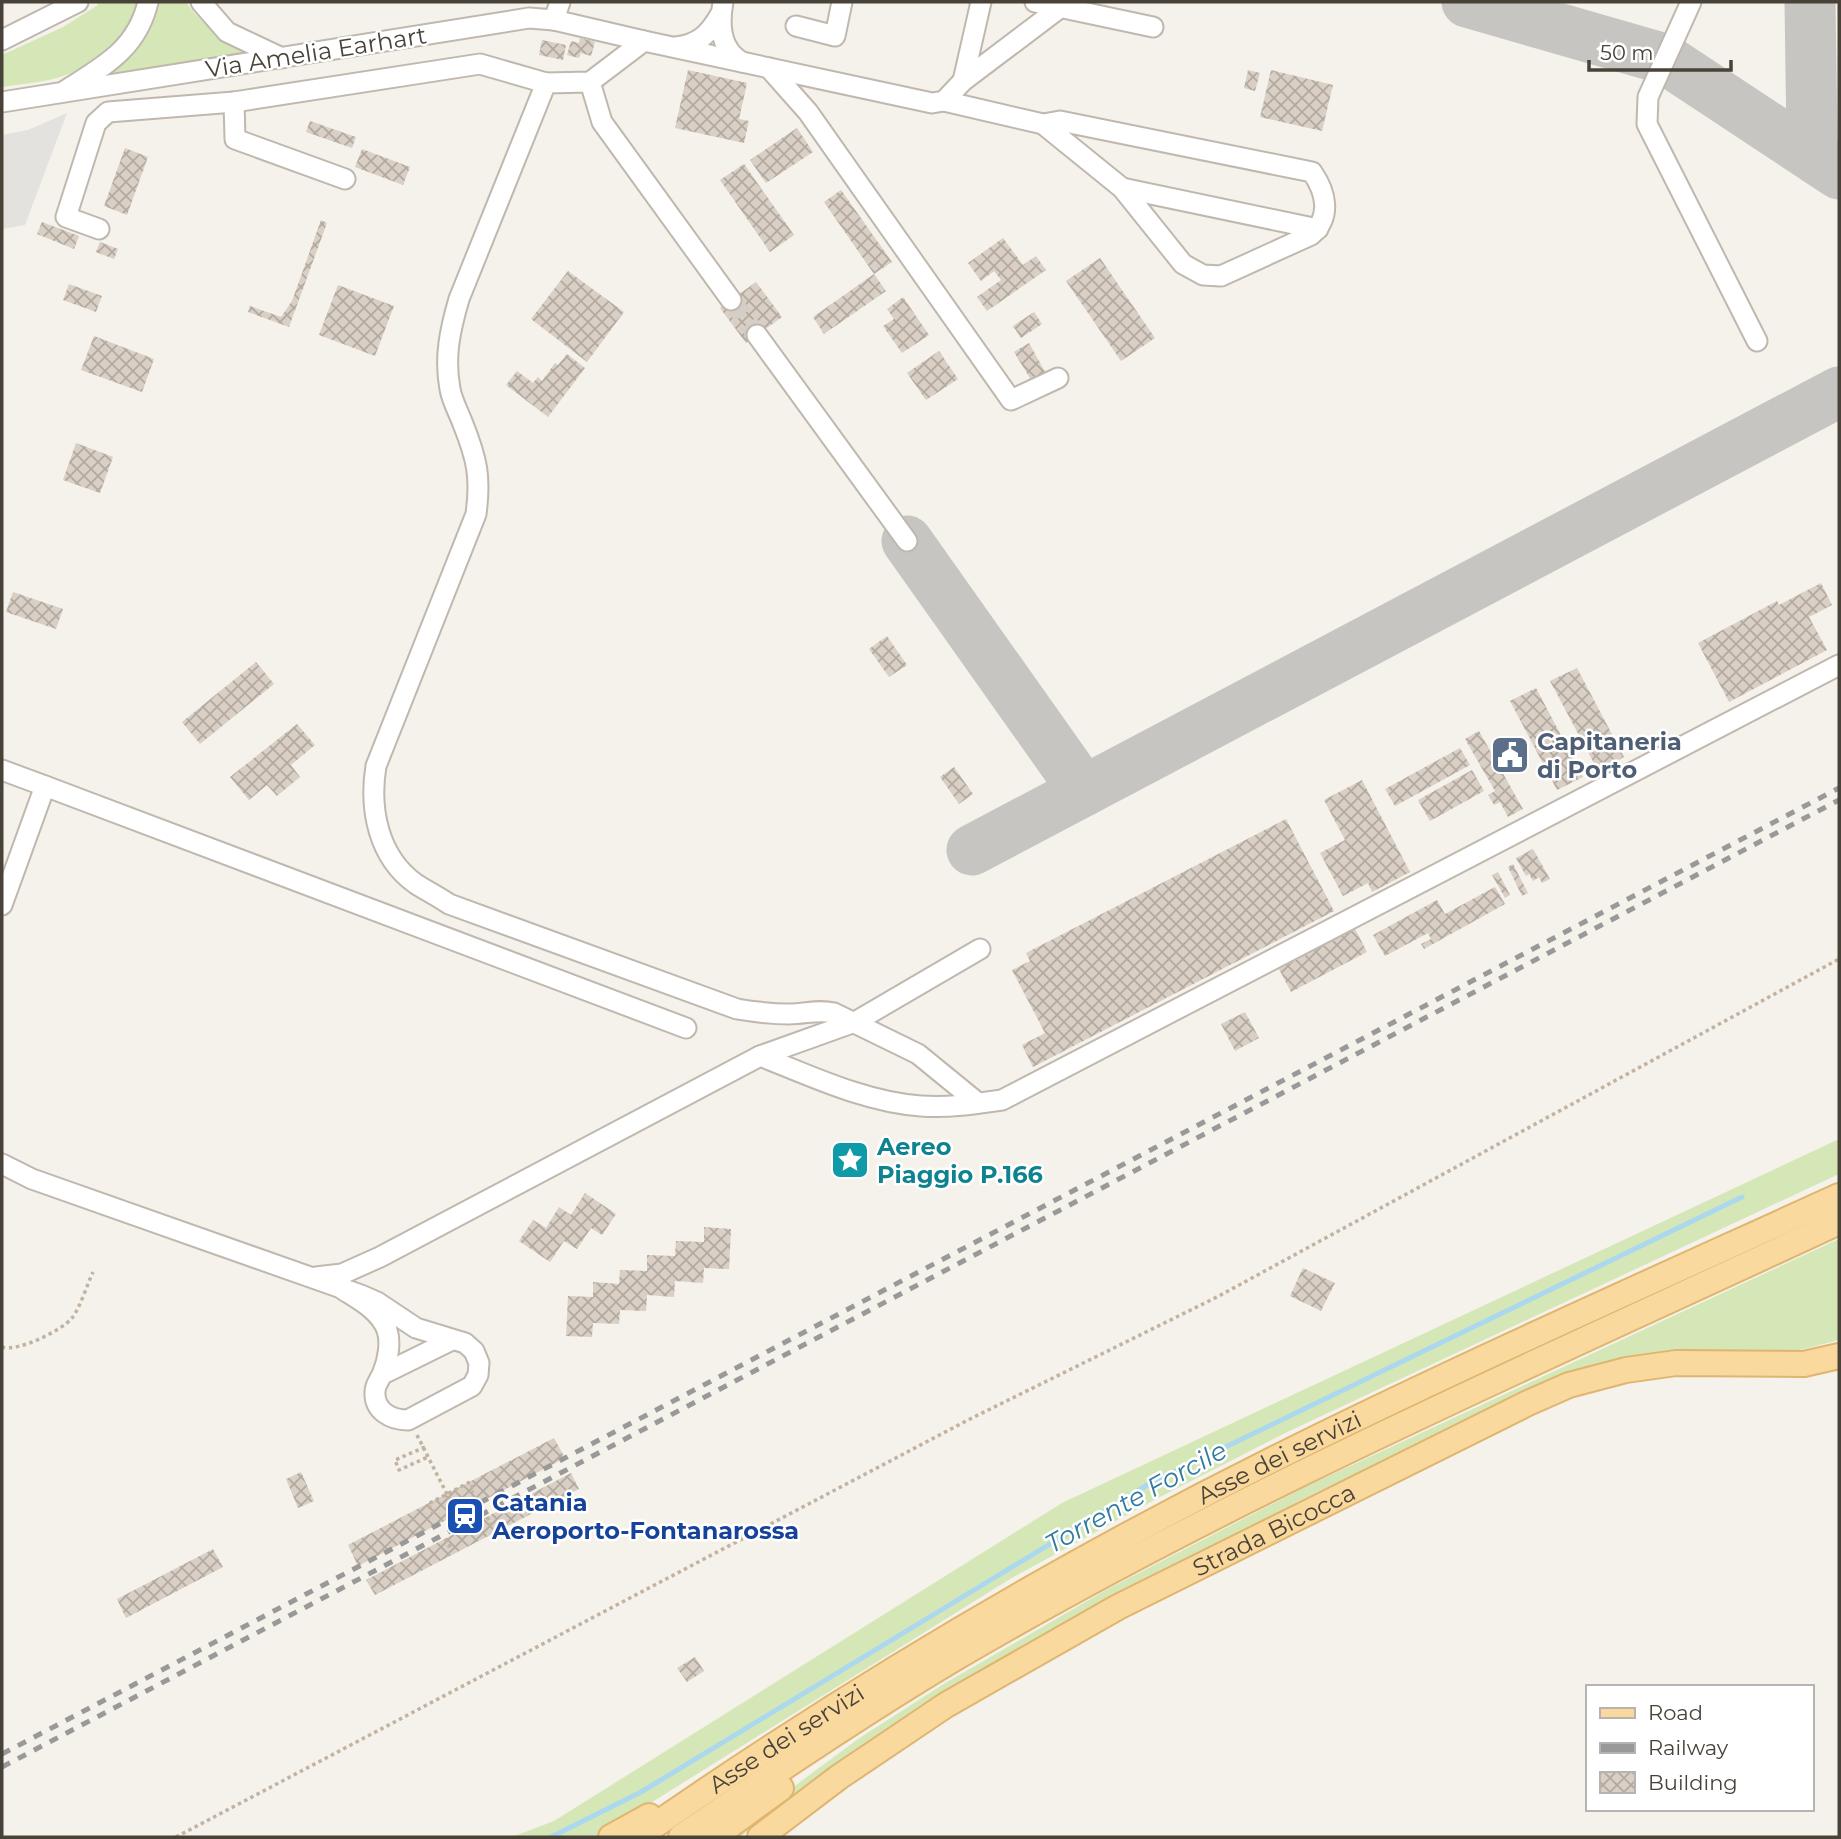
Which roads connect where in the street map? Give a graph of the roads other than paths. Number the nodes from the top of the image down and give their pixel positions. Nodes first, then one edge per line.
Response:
1 (78, 2) edge
2 (148, 2) edge
3 (201, 2) edge
4 (842, 2) edge
5 (981, 2) edge
6 (1035, 2) edge
7 (1691, 2) edge
8 (1060, 7) junction
9 (722, 8) edge
10 (557, 11) edge
11 (796, 26) dead end
12 (1153, 27) dead end
13 (2, 40) edge
14 (643, 41) junction
15 (670, 47) junction
16 (282, 58) junction
17 (745, 63) junction
18 (769, 68) junction
19 (963, 81) junction
20 (590, 82) junction
21 (836, 82) junction
22 (546, 83) junction
23 (59, 94) junction
24 (944, 101) junction
25 (2, 102) edge
26 (233, 102) junction
27 (808, 112) junction
28 (1043, 124) junction
29 (345, 180) dead end
30 (1122, 188) junction
31 (99, 229) dead end
32 (1318, 229) junction
33 (732, 300) tunnel mouth
34 (757, 335) tunnel mouth
35 (1756, 341) dead end
36 (1058, 377) dead end
37 (907, 541) dead end
38 (1839, 665) edge
39 (2, 770) edge
40 (45, 786) junction
41 (2, 905) edge
42 (980, 949) dead end
43 (855, 1022) junction
44 (685, 1028) dead end
45 (760, 1056) junction
46 (978, 1103) junction
47 (2, 1164) edge
48 (1839, 1196) edge
49 (1839, 1222) edge
50 (312, 1278) junction
51 (339, 1287) junction
52 (452, 1340) junction
53 (1839, 1356) edge
54 (383, 1374) junction
55 (866, 1714) junction
56 (710, 1787) junction
57 (611, 1837) edge
58 (638, 1837) edge
59 (681, 1837) edge
60 (714, 1837) edge
61 (760, 1837) edge

1 - 13 street
2 - 23 street
3 - 16 street
4 - 11 street
5 - 19 street
6 - 8 street
7 - 35 street
8 - 12 street
8 - 19 street
9 - 15 street
9 - 17 street
10 - 14 street, Via Amelia Earhart
10 - 16 street, Via Amelia Earhart
14 - 15 street, Via Amelia Earhart
14 - 20 street
15 - 17 street, Via Amelia Earhart
16 - 23 street, Via Amelia Earhart
17 - 18 street, Via Amelia Earhart
18 - 21 street, Via Amelia Earhart
18 - 27 street
19 - 24 street
20 - 22 street
20 - 33 street
21 - 24 street, Via Amelia Earhart
21 - 27 street
22 - 26 street
22 - 43 street
23 - 25 street, Via Amelia Earhart
24 - 28 street, Via Amelia Earhart
26 - 29 street
26 - 31 street
27 - 36 street
28 - 30 street
28 - 32 street
30 - 32 street
30 - 32 street
34 - 37 street
38 - 46 street
39 - 40 street
40 - 41 street
40 - 44 street
42 - 43 street
43 - 45 street
43 - 46 street
45 - 46 street
45 - 50 street
47 - 50 street
48 - 56 main road, Asse dei servizi
49 - 55 main road, Asse dei servizi
50 - 51 street
51 - 52 street
51 - 54 street
52 - 54 street
52 - 54 street
53 - 61 main road, Strada Bicocca
55 - 59 main road, Asse dei servizi
55 - 60 main road
56 - 57 main road
56 - 58 main road, Asse dei servizi

